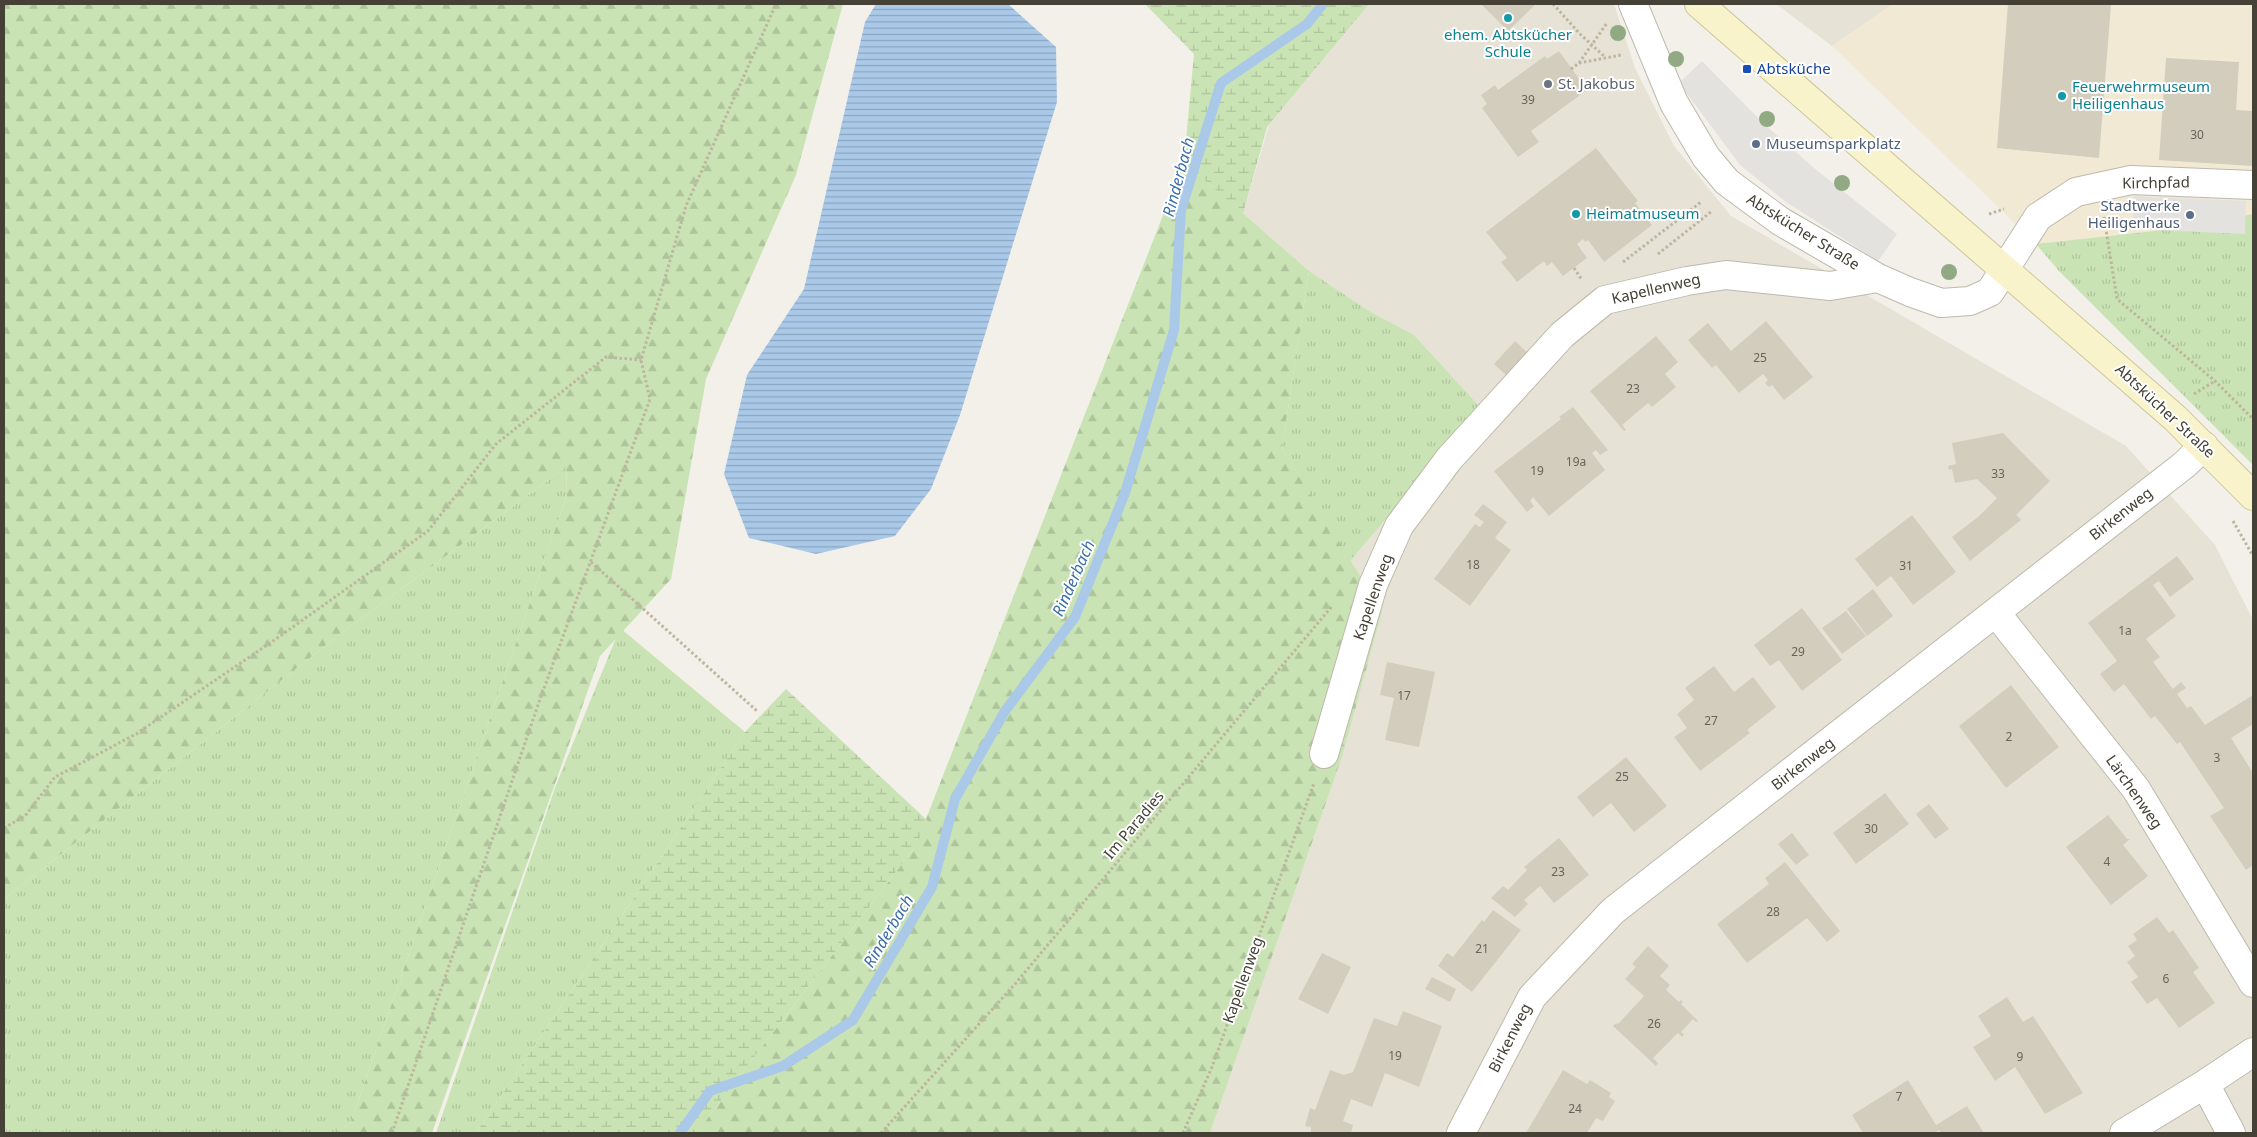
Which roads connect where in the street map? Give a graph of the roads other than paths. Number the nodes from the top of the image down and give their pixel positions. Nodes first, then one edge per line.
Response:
1 (1699, 4) edge
2 (1621, 11) edge
3 (2253, 185) edge
4 (2006, 269) junction
5 (1878, 278) junction
6 (2204, 446) junction
7 (2253, 496) edge
8 (1996, 613) junction
9 (1324, 754) road end
10 (2253, 984) edge
11 (2253, 1052) edge
12 (2205, 1084) junction
13 (1461, 1133) edge
14 (2124, 1133) edge
15 (2231, 1133) edge

1 - 4 street, Abtskücher Straße
2 - 5 street, Abtskücher Straße
3 - 4 street, Kirchpfad
4 - 5 street, Abtskücher Straße
4 - 6 street, Abtskücher Straße
5 - 9 street, Kapellenweg
6 - 7 street, Abtskücher Straße
6 - 8 street, Birkenweg
8 - 10 street, Lärchenweg
8 - 13 street, Birkenweg
11 - 12 street
12 - 14 street
12 - 15 street

